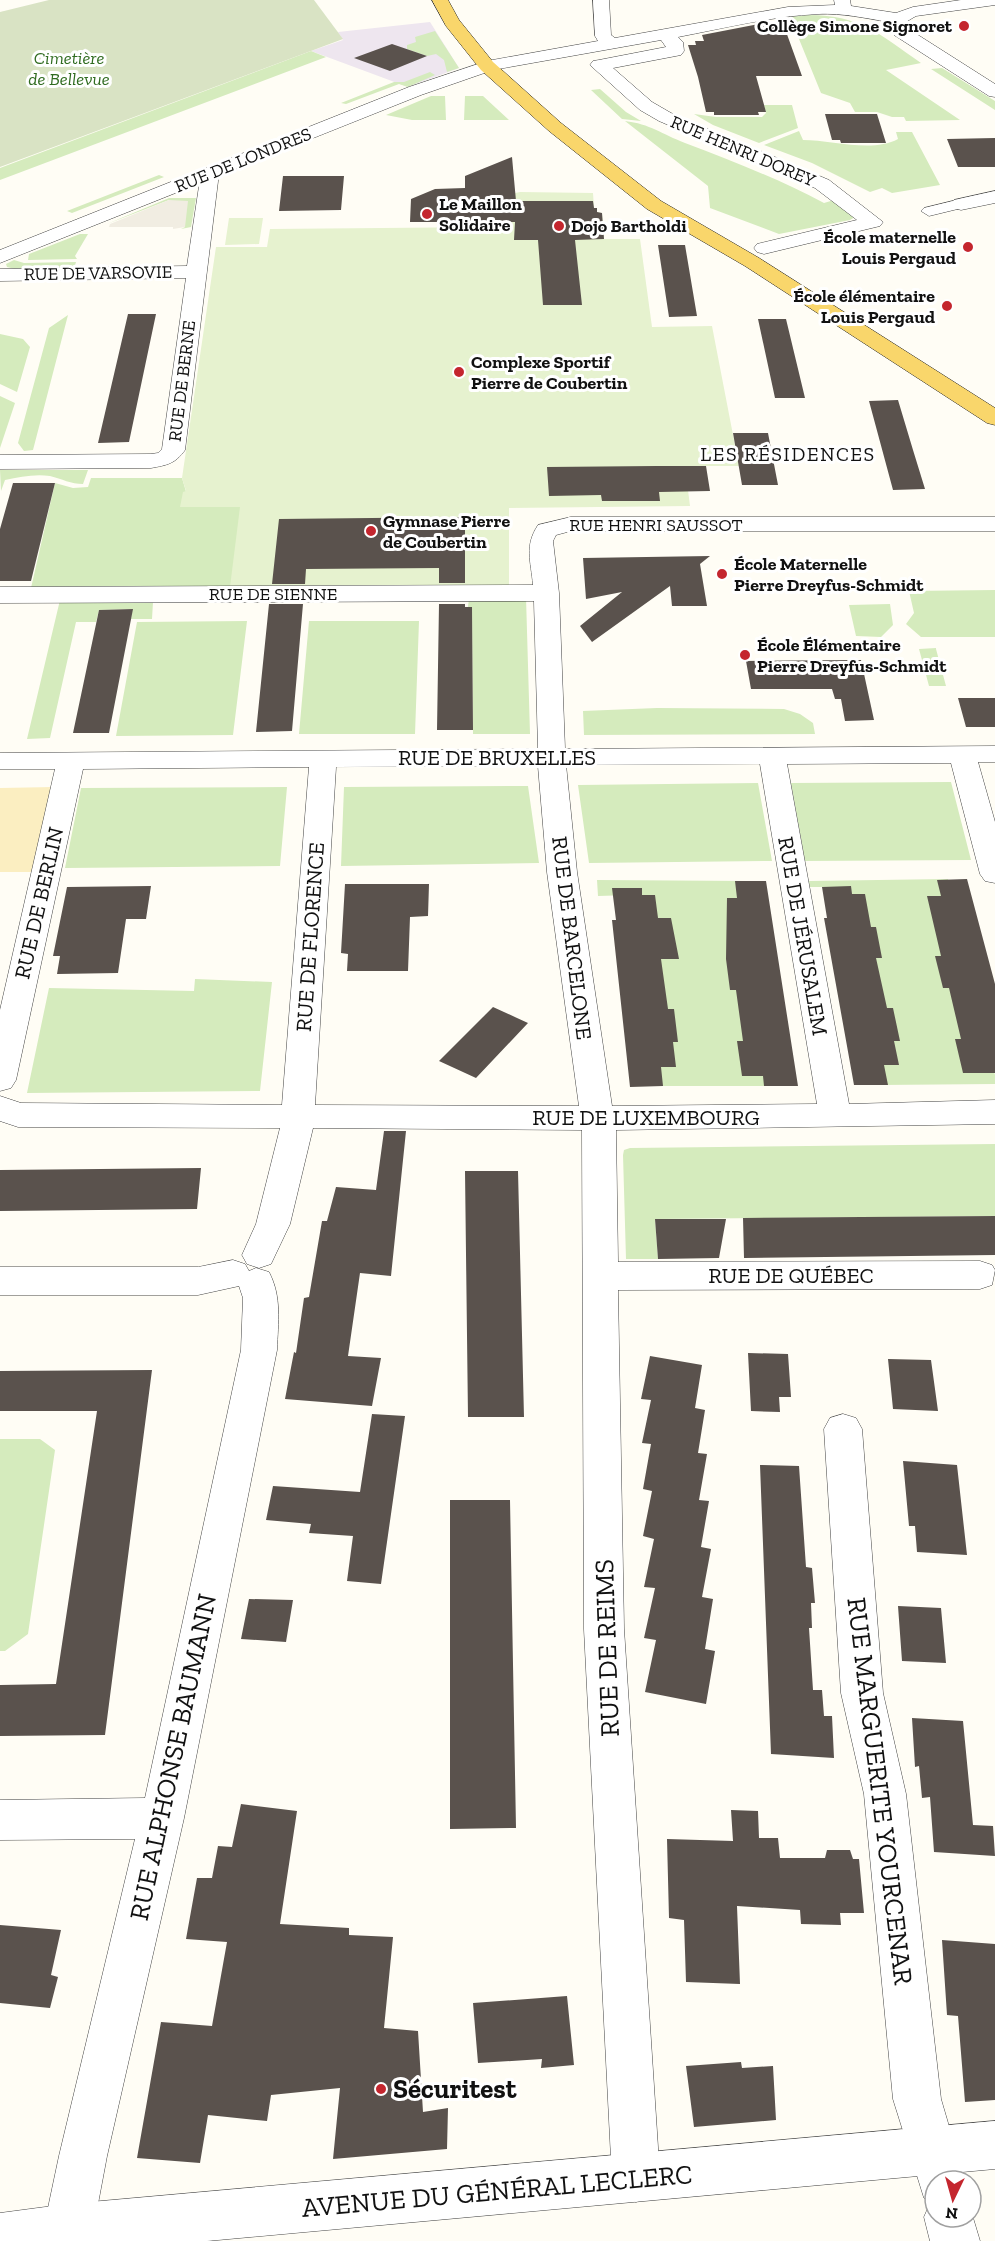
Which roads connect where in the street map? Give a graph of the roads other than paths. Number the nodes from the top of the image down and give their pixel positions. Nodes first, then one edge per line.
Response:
1 (440, 0) edge
2 (601, 0) edge
3 (994, 0) edge
4 (843, 5) edge
5 (897, 18) junction
6 (471, 20) dead end
7 (664, 34) junction
8 (610, 43) junction
9 (496, 64) junction
10 (995, 92) edge
11 (210, 173) junction
12 (995, 196) edge
13 (961, 204) joint
14 (929, 211) dead end
15 (764, 248) junction
16 (0, 257) edge
17 (196, 272) junction
18 (0, 275) edge
19 (876, 318) dead end
20 (995, 418) edge
21 (0, 462) edge
22 (995, 524) edge
23 (546, 594) junction
24 (0, 595) edge
25 (962, 754) junction
26 (995, 754) edge
27 (772, 755) junction
28 (552, 757) junction
29 (322, 759) junction
30 (0, 761) edge
31 (71, 761) junction
32 (995, 874) edge
33 (0, 1080) edge
34 (0, 1108) edge
35 (995, 1112) edge
36 (297, 1115) junction
37 (835, 1116) junction
38 (596, 1118) junction
39 (249, 1270) junction
40 (980, 1275) dead end
41 (601, 1276) junction
42 (0, 1281) edge
43 (843, 1429) dead end
44 (162, 1818) junction
45 (0, 1820) edge
46 (995, 2145) edge
47 (937, 2166) edge
48 (636, 2178) junction
49 (67, 2235) edge
50 (0, 2238) edge

1 - 9 main road
2 - 8 street
3 - 5 street
4 - 5 street, RUE DE LONDRES
4 - 7 street, RUE DE LONDRES
5 - 10 street
6 - 9 main road
7 - 8 street, RUE DE LONDRES
7 - 15 street, RUE HENRI DOREY
8 - 9 street, RUE DE LONDRES
9 - 11 street, RUE DE LONDRES
9 - 15 main road
9 - 20 main road
11 - 16 street, RUE DE LONDRES
11 - 17 street, RUE DE BERNE
12 - 13 street
13 - 14 street
15 - 19 main road
17 - 18 street, RUE DE VARSOVIE
17 - 21 street, RUE DE BERNE
22 - 23 street, RUE HENRI SAUSSOT
23 - 24 street, RUE DE SIENNE
23 - 28 street, RUE HENRI SAUSSOT
25 - 26 street, RUE DE BRUXELLES
25 - 27 street, RUE DE BRUXELLES
25 - 32 street
27 - 28 street, RUE DE BRUXELLES
27 - 37 street, RUE DE JÉRUSALEM
28 - 29 street, RUE DE BRUXELLES
28 - 38 street, RUE DE BARCELONE
29 - 31 street, RUE DE BRUXELLES
29 - 36 street, RUE DE FLORENCE
30 - 31 street, RUE DE BRUXELLES
31 - 33 street, RUE DE BERLIN
34 - 36 street
35 - 37 street, RUE DE LUXEMBOURG
36 - 38 street, RUE DE LUXEMBOURG
36 - 39 street
37 - 38 street, RUE DE LUXEMBOURG
38 - 41 street, RUE DE REIMS
39 - 42 street
39 - 44 street, RUE ALPHONSE BAUMANN
40 - 41 street, RUE DE QUÉBEC
41 - 48 street, RUE DE REIMS
43 - 47 street, RUE MARGUERITE YOURCENAR
44 - 45 street
44 - 49 street, RUE ALPHONSE BAUMANN
46 - 47 street, AVENUE DU GÉNÉRAL LECLERC
47 - 48 street, AVENUE DU GÉNÉRAL LECLERC
48 - 49 street, AVENUE DU GÉNÉRAL LECLERC
49 - 50 street, AVENUE DU GÉNÉRAL LECLERC

